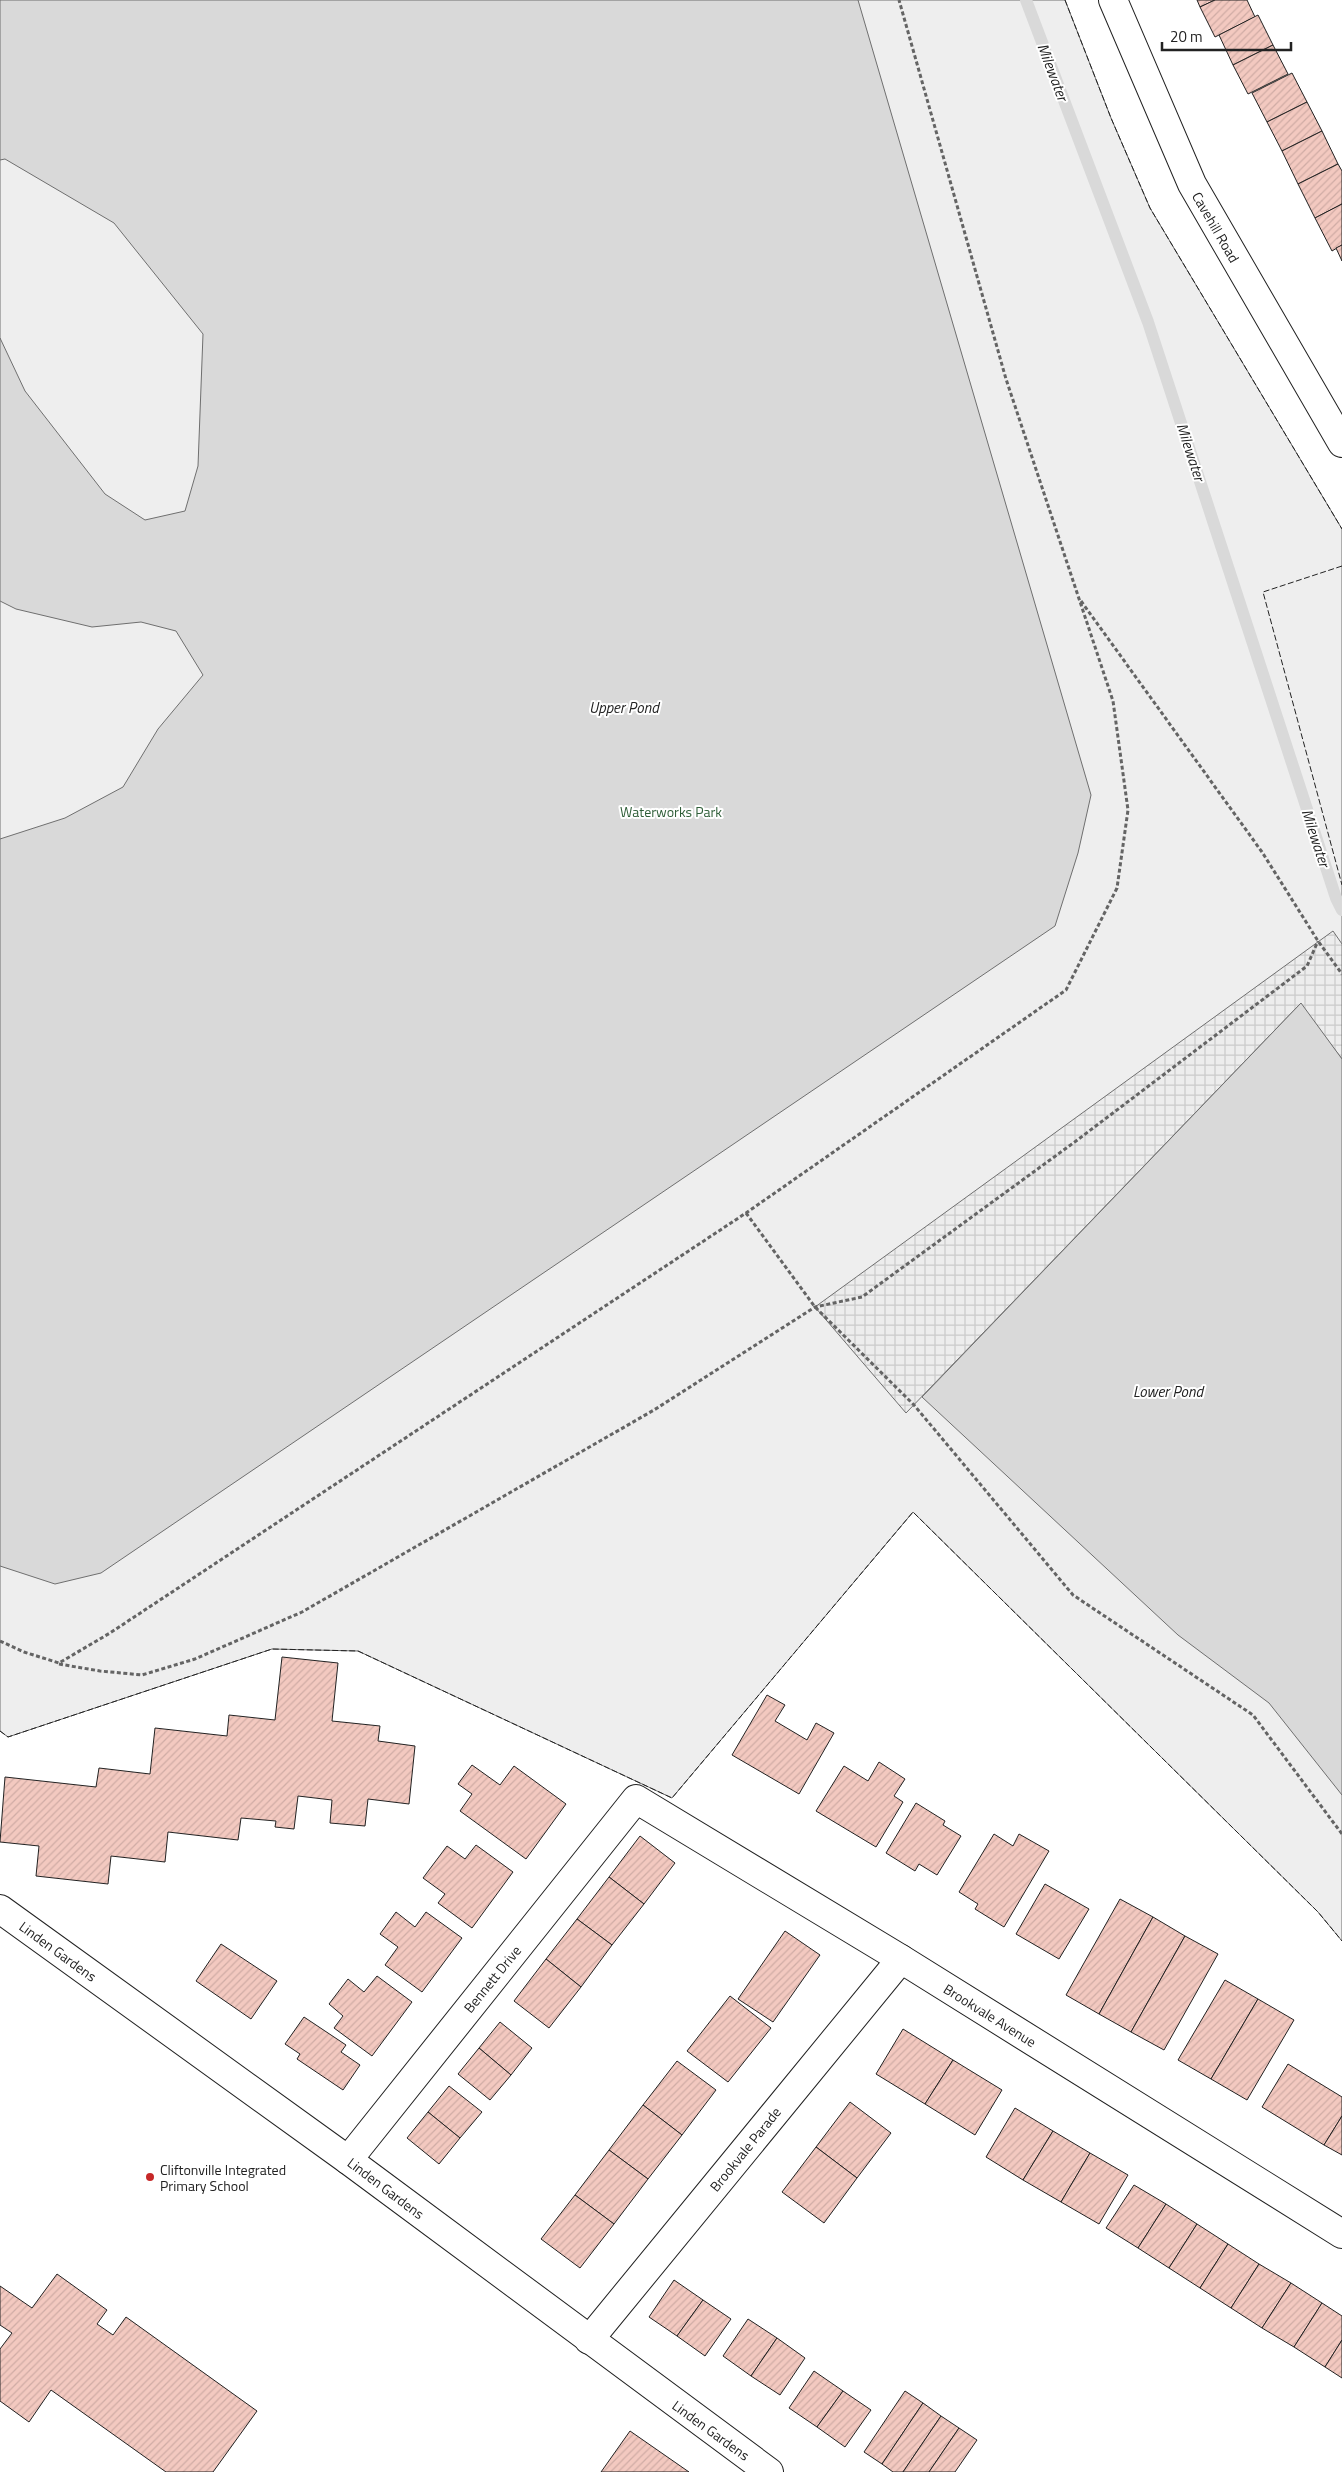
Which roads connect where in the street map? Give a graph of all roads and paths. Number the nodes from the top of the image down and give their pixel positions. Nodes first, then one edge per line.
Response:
1 (899, 0) edge
2 (1113, 0) edge
3 (1342, 444) edge
4 (1079, 598) junction
5 (1318, 941) junction
6 (1342, 974) edge
7 (746, 1213) junction
8 (815, 1307) junction
9 (0, 1641) edge
10 (59, 1663) junction
11 (636, 1799) joint
12 (1342, 1834) edge
13 (0, 1909) edge
14 (901, 1959) junction
15 (348, 2160) junction
16 (1342, 2234) edge
17 (589, 2340) junction
18 (769, 2472) edge

1 - 4 path
2 - 3 street, Cavehill Road
4 - 5 path
4 - 7 path
5 - 6 path
5 - 8 path
7 - 8 path
7 - 10 path
8 - 10 path
8 - 12 path
9 - 10 path
11 - 14 street, Brookvale Avenue
11 - 15 street, Bennett Drive
13 - 15 street, Linden Gardens
14 - 16 street, Brookvale Avenue
14 - 17 street, Brookvale Parade
15 - 17 street, Linden Gardens
17 - 18 street, Linden Gardens

